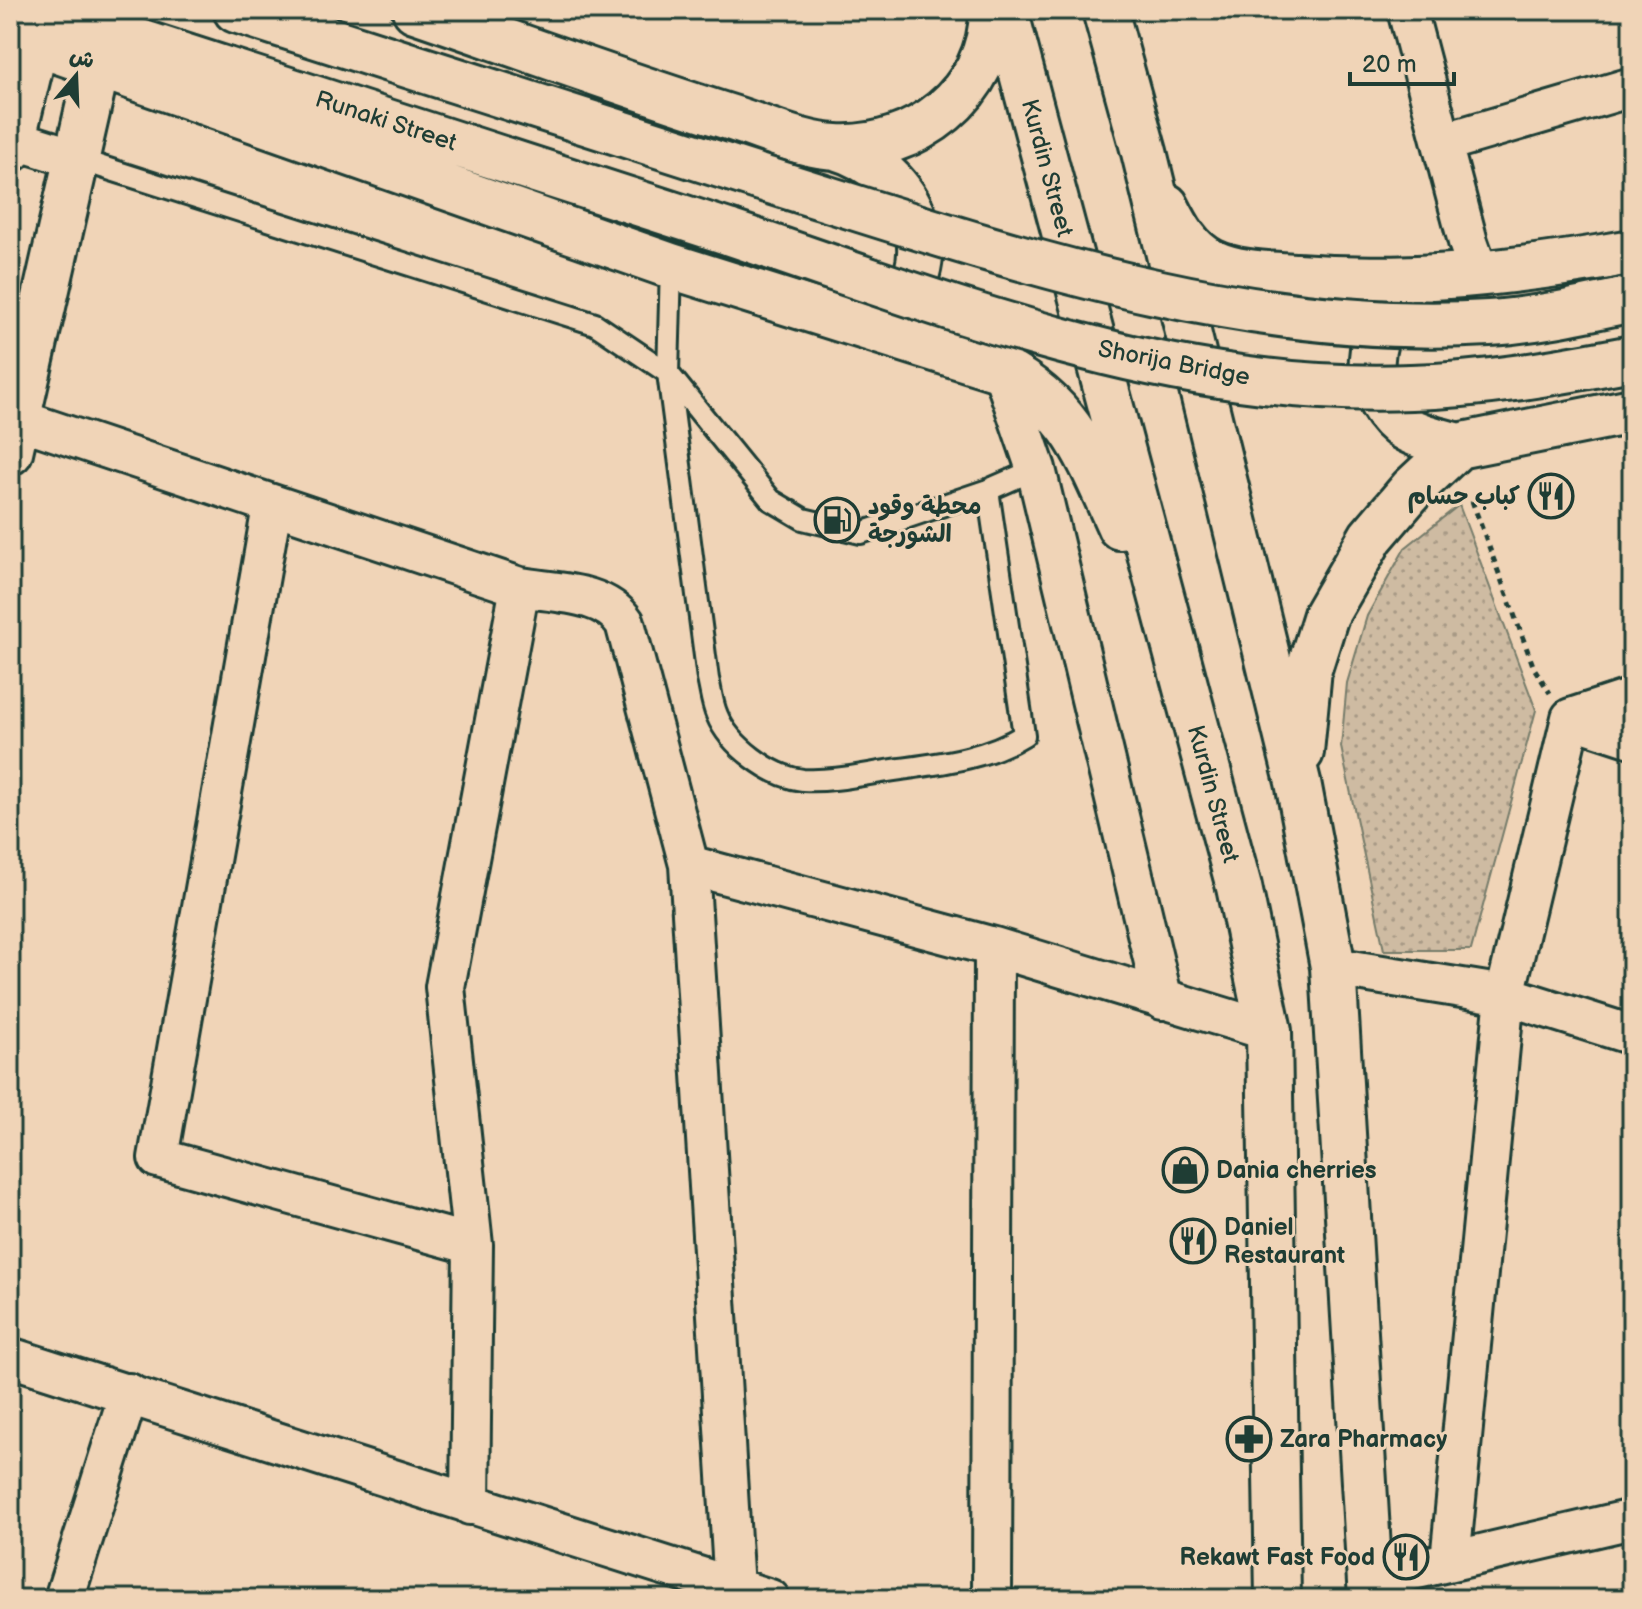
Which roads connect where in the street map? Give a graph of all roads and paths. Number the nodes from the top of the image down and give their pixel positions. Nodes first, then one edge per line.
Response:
1 (236, 10) edge
2 (415, 10) edge
3 (992, 10) edge
4 (1005, 10) edge
5 (1105, 10) edge
6 (1407, 10) edge
7 (29, 29) edge
8 (98, 64) junction
9 (1632, 87) edge
10 (11, 143) edge
11 (1442, 143) junction
12 (835, 147) junction
13 (1144, 152) junction
14 (77, 159) junction
15 (731, 233) joint
16 (1632, 252) edge
17 (671, 266) junction
18 (1480, 276) junction
19 (1632, 299) edge
20 (876, 328) junction
21 (1632, 358) edge
22 (1002, 370) junction
23 (668, 373) junction
24 (1632, 411) edge
25 (14, 436) edge
26 (1458, 446) junction
27 (1036, 469) junction
28 (988, 490) junction
29 (1472, 501) dead end
30 (272, 507) junction
31 (520, 587) junction
32 (1171, 637) junction
33 (1632, 698) edge
34 (1564, 710) junction
35 (1632, 738) edge
36 (1298, 782) junction
37 (689, 865) junction
38 (994, 947) junction
39 (1333, 967) junction
40 (1505, 995) junction
41 (1163, 1000) junction
42 (1269, 1031) junction
43 (1632, 1035) edge
44 (473, 1245) junction
45 (10, 1357) edge
46 (129, 1393) junction
47 (470, 1505) junction
48 (1632, 1519) edge
49 (1450, 1561) junction
50 (1371, 1590) edge
51 (752, 1593) edge
52 (64, 1599) edge
53 (992, 1599) edge
54 (1278, 1599) edge

1 - 19 main road, bridge
2 - 12 main road
3 - 12 main road
4 - 32 main road, Kurdin Street
5 - 13 main road
6 - 11 street
7 - 8 main road
7 - 10 main road
7 - 15 main road, Runaki Street
8 - 14 main road
8 - 17 main road
9 - 11 street
10 - 14 street
11 - 18 street
12 - 20 main road
13 - 18 main road
13 - 36 main road
14 - 23 lane
14 - 25 main road
15 - 21 main road, Shorija Bridge, bridge
16 - 18 main road
17 - 20 main road
17 - 23 lane
18 - 26 main road
20 - 22 main road
22 - 27 street
22 - 32 main road
23 - 28 lane
23 - 28 lane
24 - 26 main road
25 - 30 street
26 - 36 main road
27 - 28 lane
27 - 41 street
29 - 34 path
30 - 31 street
30 - 44 street
31 - 37 street
31 - 44 street
32 - 42 main road, Kurdin Street
33 - 34 street
34 - 35 street
34 - 40 street
36 - 39 main road
37 - 38 street
37 - 51 street
38 - 41 street
38 - 53 street
39 - 40 street
39 - 50 main road
40 - 43 street
40 - 49 street
41 - 42 street
42 - 54 main road, Kurdin Street
44 - 47 street
45 - 46 street
46 - 47 street
46 - 52 street
47 - 51 street
48 - 49 street
49 - 50 street

